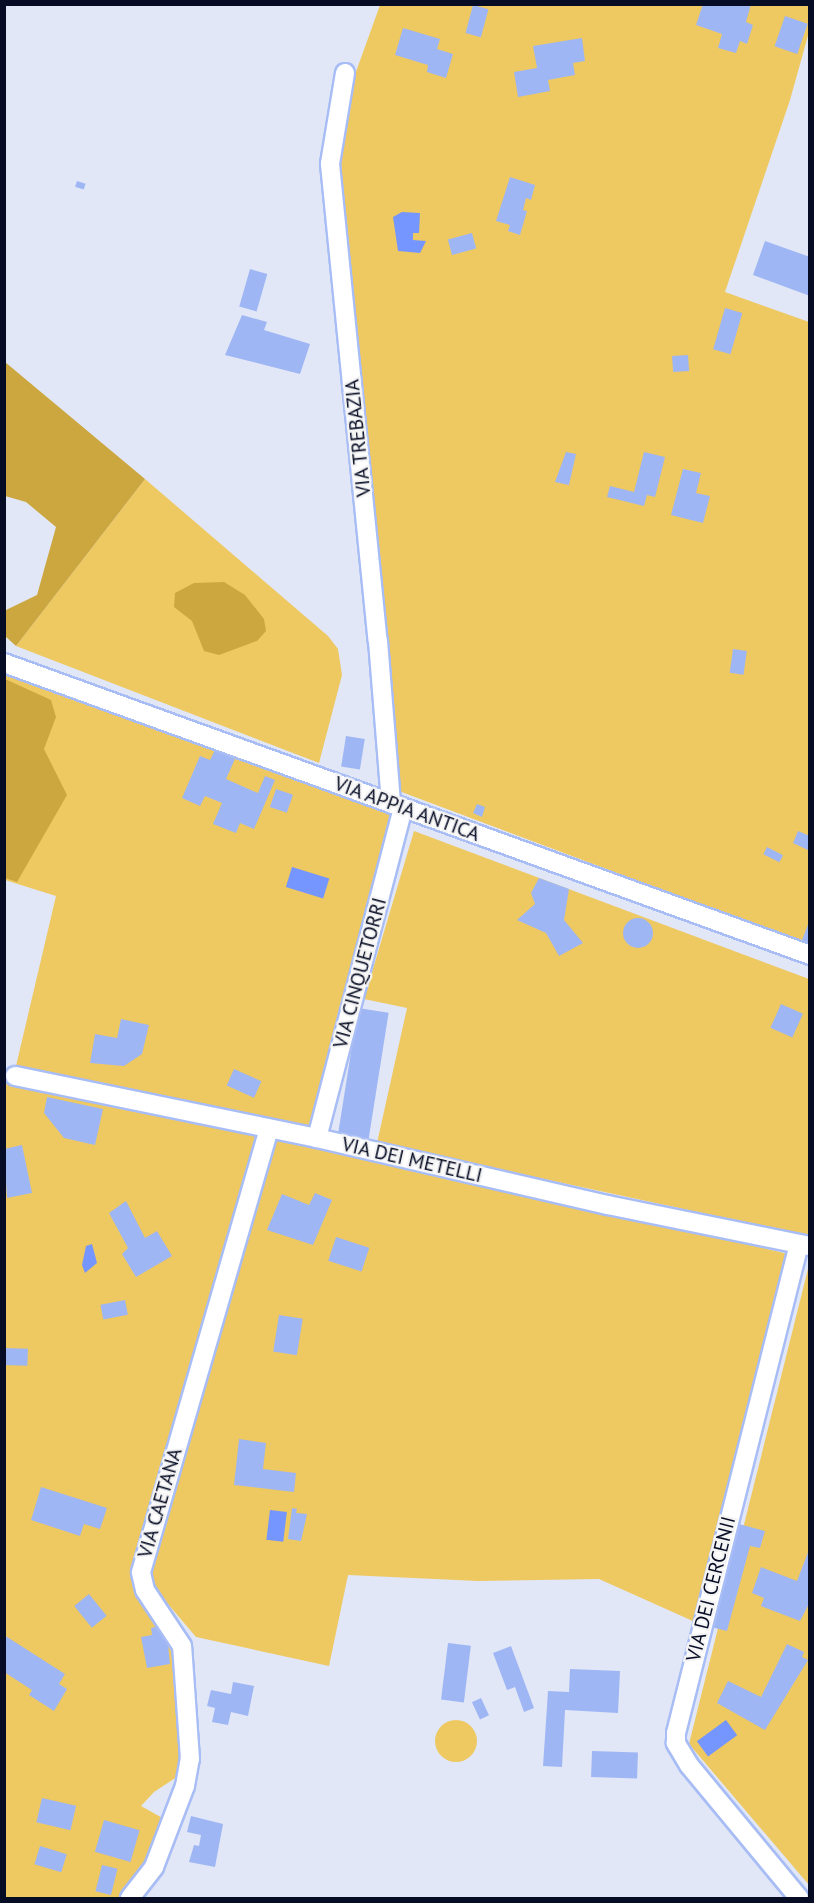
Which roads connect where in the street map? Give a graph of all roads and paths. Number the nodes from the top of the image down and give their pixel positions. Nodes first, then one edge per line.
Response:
1 (345, 73) dead end
2 (4, 663) edge
3 (397, 805) junction
4 (810, 955) edge
5 (15, 1076) dead end
6 (269, 1129) junction
7 (317, 1138) junction
8 (805, 1245) edge
9 (130, 1899) edge
10 (799, 1899) edge

1 - 3 street, VIA TREBAZIA
2 - 3 street, VIA APPIA ANTICA
3 - 4 street, VIA APPIA ANTICA
3 - 7 street, VIA CINQUETORRI
5 - 6 street, VIA DEI METELLI
6 - 7 street, VIA DEI METELLI
6 - 9 street, VIA CAETANA
7 - 8 street, VIA DEI METELLI
8 - 10 street, VIA DEI CERCENII

